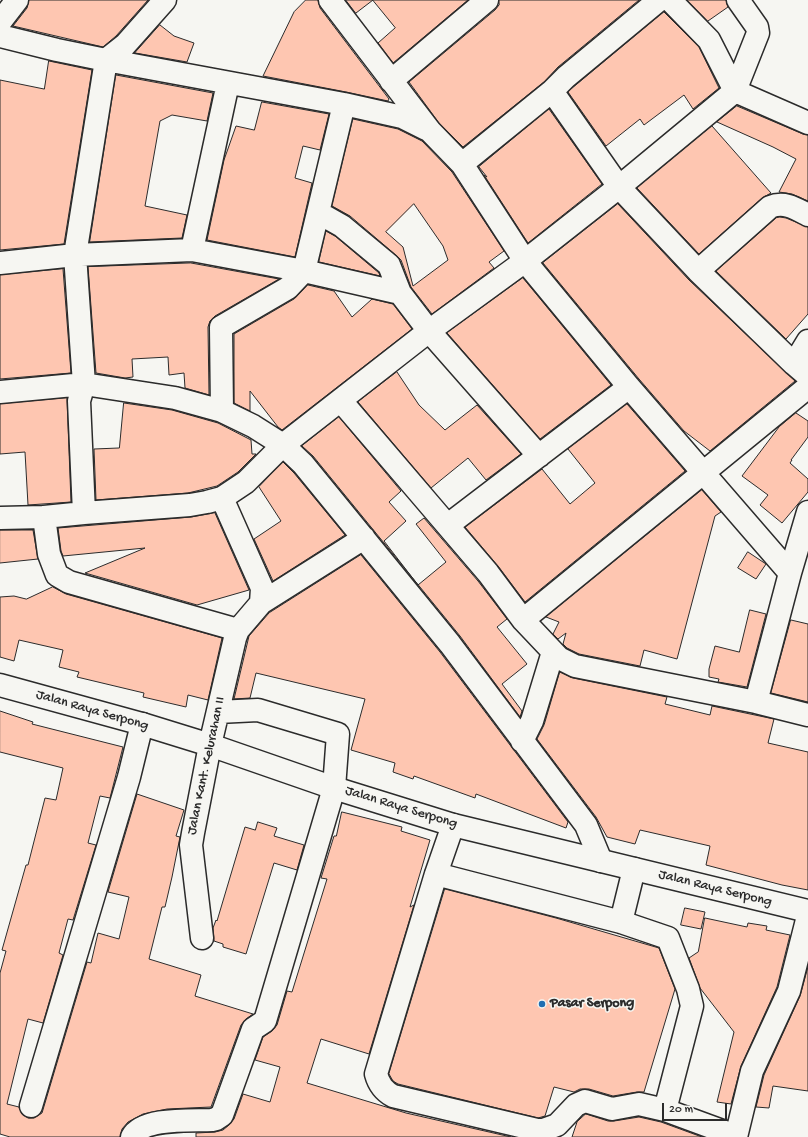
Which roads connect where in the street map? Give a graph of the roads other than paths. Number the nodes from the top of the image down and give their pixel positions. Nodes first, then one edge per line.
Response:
1 (17, 0) edge
2 (165, 0) edge
3 (330, 0) edge
4 (487, 0) edge
5 (659, 0) edge
6 (670, 0) edge
7 (738, 0) edge
8 (0, 22) edge
9 (0, 36) edge
10 (106, 60) junction
11 (391, 81) junction
12 (228, 83) junction
13 (552, 91) junction
14 (735, 91) junction
15 (344, 104) junction
16 (808, 123) edge
17 (430, 131) junction
18 (462, 164) junction
19 (619, 187) junction
20 (319, 213) junction
21 (808, 215) edge
22 (192, 250) junction
23 (75, 255) junction
24 (525, 261) junction
25 (0, 263) edge
26 (304, 271) junction
27 (698, 271) junction
28 (400, 293) junction
29 (429, 331) junction
30 (808, 341) edge
31 (801, 370) edge
32 (84, 384) junction
33 (629, 387) junction
34 (808, 387) edge
35 (0, 392) edge
36 (341, 401) junction
37 (222, 411) junction
38 (284, 445) junction
39 (538, 456) junction
40 (702, 472) junction
41 (222, 498) junction
42 (808, 512) edge
43 (84, 513) junction
44 (44, 517) junction
45 (0, 518) edge
46 (448, 525) junction
47 (364, 538) junction
48 (790, 573) junction
49 (261, 603) junction
50 (523, 620) junction
51 (238, 630) junction
52 (553, 652) junction
53 (0, 685) edge
54 (756, 702) junction
55 (218, 712) junction
56 (808, 715) edge
57 (142, 724) junction
58 (522, 741) junction
59 (210, 745) junction
60 (334, 788) junction
61 (453, 825) junction
62 (601, 861) junction
63 (634, 869) junction
64 (436, 874) junction
65 (808, 912) edge
66 (808, 916) edge
67 (621, 922) junction
68 (202, 938) dead end
69 (31, 1106) dead end
70 (666, 1110) junction
71 (216, 1128) edge
72 (736, 1136) edge
73 (132, 1137) edge

1 - 8 street
2 - 10 street
3 - 11 street
4 - 11 street
5 - 13 street
6 - 14 street
7 - 14 street
9 - 10 street
10 - 12 street
10 - 23 street
11 - 17 street
12 - 15 street
12 - 22 street
13 - 18 street
13 - 19 street
14 - 16 street
14 - 19 street
15 - 17 street
15 - 20 street
17 - 18 street
18 - 24 street
19 - 24 street
19 - 27 street
20 - 26 street
20 - 28 street
21 - 27 street
22 - 23 street
22 - 26 street
23 - 25 street
23 - 32 street
24 - 29 street
24 - 33 street
26 - 28 street
26 - 37 street
27 - 31 street
28 - 29 street
29 - 36 street
29 - 39 street
30 - 31 street
32 - 35 street
32 - 37 street
32 - 43 street
33 - 39 street
33 - 40 street
34 - 40 street
36 - 38 street
36 - 46 street
37 - 38 street
38 - 41 street
38 - 47 street
39 - 46 street
40 - 48 street
40 - 50 street
41 - 43 street
41 - 49 street
42 - 48 street
43 - 44 street
44 - 45 street
44 - 51 street
46 - 50 street
47 - 49 street, Jalan Kant. Kelurahan II
47 - 58 street
48 - 54 street
49 - 51 street, Jalan Kant. Kelurahan II
50 - 52 street
51 - 55 street, Jalan Kant. Kelurahan II
52 - 54 street
52 - 58 street
53 - 57 street, Jalan Raya Serpong
54 - 56 street
55 - 59 street, Jalan Kant. Kelurahan II
55 - 60 street
57 - 59 street, Jalan Raya Serpong
57 - 69 street
58 - 62 street
59 - 60 street, Jalan Raya Serpong
59 - 68 street, Jalan Kant. Kelurahan II
60 - 61 street, Jalan Raya Serpong
60 - 71 street
61 - 62 street, Jalan Raya Serpong
61 - 64 street
62 - 63 street, Jalan Raya Serpong
63 - 65 street, Jalan Raya Serpong
63 - 67 street
64 - 67 street
64 - 70 street
66 - 72 street
67 - 70 street
70 - 72 street
71 - 73 street

